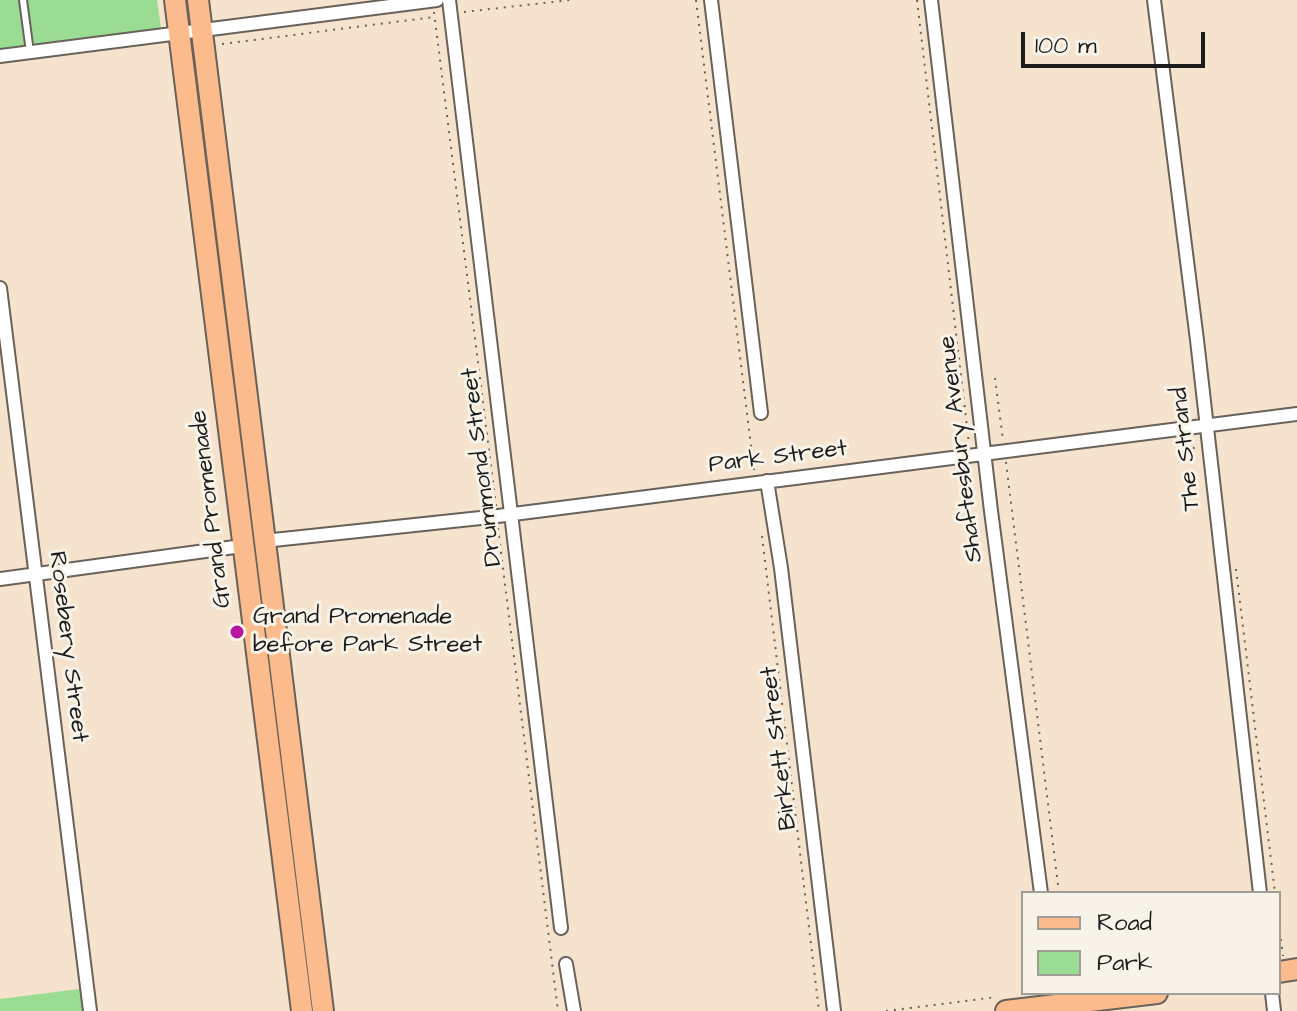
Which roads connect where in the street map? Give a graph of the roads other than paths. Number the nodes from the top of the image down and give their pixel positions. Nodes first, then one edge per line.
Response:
1 (23, 0) edge
2 (175, 0) edge
3 (198, 0) edge
4 (437, 0) edge
5 (449, 0) edge
6 (711, 0) edge
7 (931, 0) edge
8 (1154, 0) edge
9 (202, 30) junction
10 (179, 33) junction
11 (30, 52) junction
12 (0, 56) edge
13 (0, 288) edge
14 (761, 413) dead end
15 (1297, 414) edge
16 (1206, 426) junction
17 (985, 454) junction
18 (767, 481) junction
19 (511, 514) junction
20 (264, 541) junction
21 (242, 546) junction
22 (36, 574) junction
23 (0, 579) edge
24 (1041, 891) edge
25 (1260, 891) edge
26 (561, 928) dead end
27 (566, 964) dead end
28 (1143, 995) edge
29 (1001, 1004) edge
30 (1051, 1008) edge
31 (90, 1011) edge
32 (302, 1011) edge
33 (323, 1011) edge
34 (574, 1011) edge
35 (834, 1011) edge

1 - 11 lane
2 - 10 main road, Grand Promenade
3 - 9 main road, Grand Promenade
4 - 9 street
5 - 19 street, Drummond Street
6 - 14 street
7 - 17 street, Shaftesbury Avenue
8 - 16 street, The Strand
9 - 10 street
9 - 20 main road, Grand Promenade
10 - 11 street
10 - 21 main road, Grand Promenade
11 - 12 street
13 - 22 street, Rosebery Street
15 - 16 street, Park Street
16 - 17 street, Park Street
16 - 25 street, The Strand
17 - 18 street, Park Street
17 - 24 street, Shaftesbury Avenue
18 - 19 street, Park Street
18 - 35 street, Birkett Street
19 - 20 street, Park Street
19 - 26 street, Drummond Street
20 - 33 main road, Grand Promenade
21 - 22 street
21 - 32 main road, Grand Promenade
22 - 23 street
22 - 31 street, Rosebery Street
27 - 34 street
28 - 30 main road
29 - 30 main road

